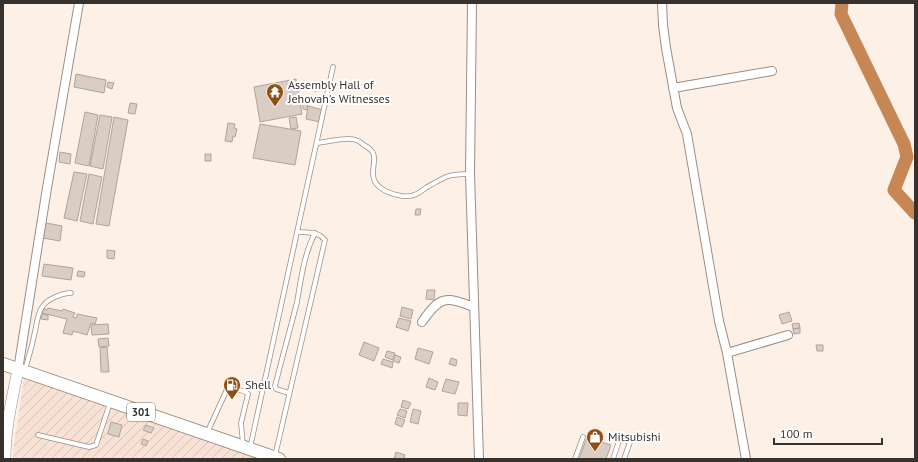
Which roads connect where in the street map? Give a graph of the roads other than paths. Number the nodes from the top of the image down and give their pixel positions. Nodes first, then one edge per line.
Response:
1 (79, 3) edge
2 (472, 3) edge
3 (662, 3) edge
4 (333, 67) dead end
5 (772, 71) dead end
6 (674, 88) junction
7 (317, 143) junction
8 (470, 174) junction
9 (298, 232) junction
10 (315, 233) junction
11 (71, 293) dead end
12 (474, 307) junction
13 (422, 322) dead end
14 (788, 335) dead end
15 (727, 353) junction
16 (3, 364) edge
17 (22, 371) junction
18 (289, 393) junction
19 (111, 401) junction
20 (206, 434) junction
21 (38, 435) dead end
22 (583, 437) dead end
23 (247, 448) junction
24 (277, 458) edge
25 (5, 459) edge
26 (479, 459) edge
27 (575, 459) edge
28 (613, 459) edge
29 (624, 459) edge
30 (746, 459) edge

1 - 17 street
2 - 8 street
3 - 6 street
4 - 7 lane
5 - 6 street
6 - 15 street
7 - 8 lane
7 - 9 lane
8 - 12 street
9 - 10 lane
9 - 23 lane
10 - 18 lane
10 - 18 lane
11 - 17 lane
12 - 13 street
12 - 26 street
14 - 15 street
15 - 30 street
16 - 17 main road, 301
17 - 19 main road, 301
17 - 25 street
18 - 24 lane
19 - 20 main road, 301
19 - 21 lane
20 - 23 main road, 301
20 - 23 lane
22 - 27 lane
23 - 24 main road, 301
28 - 29 lane

